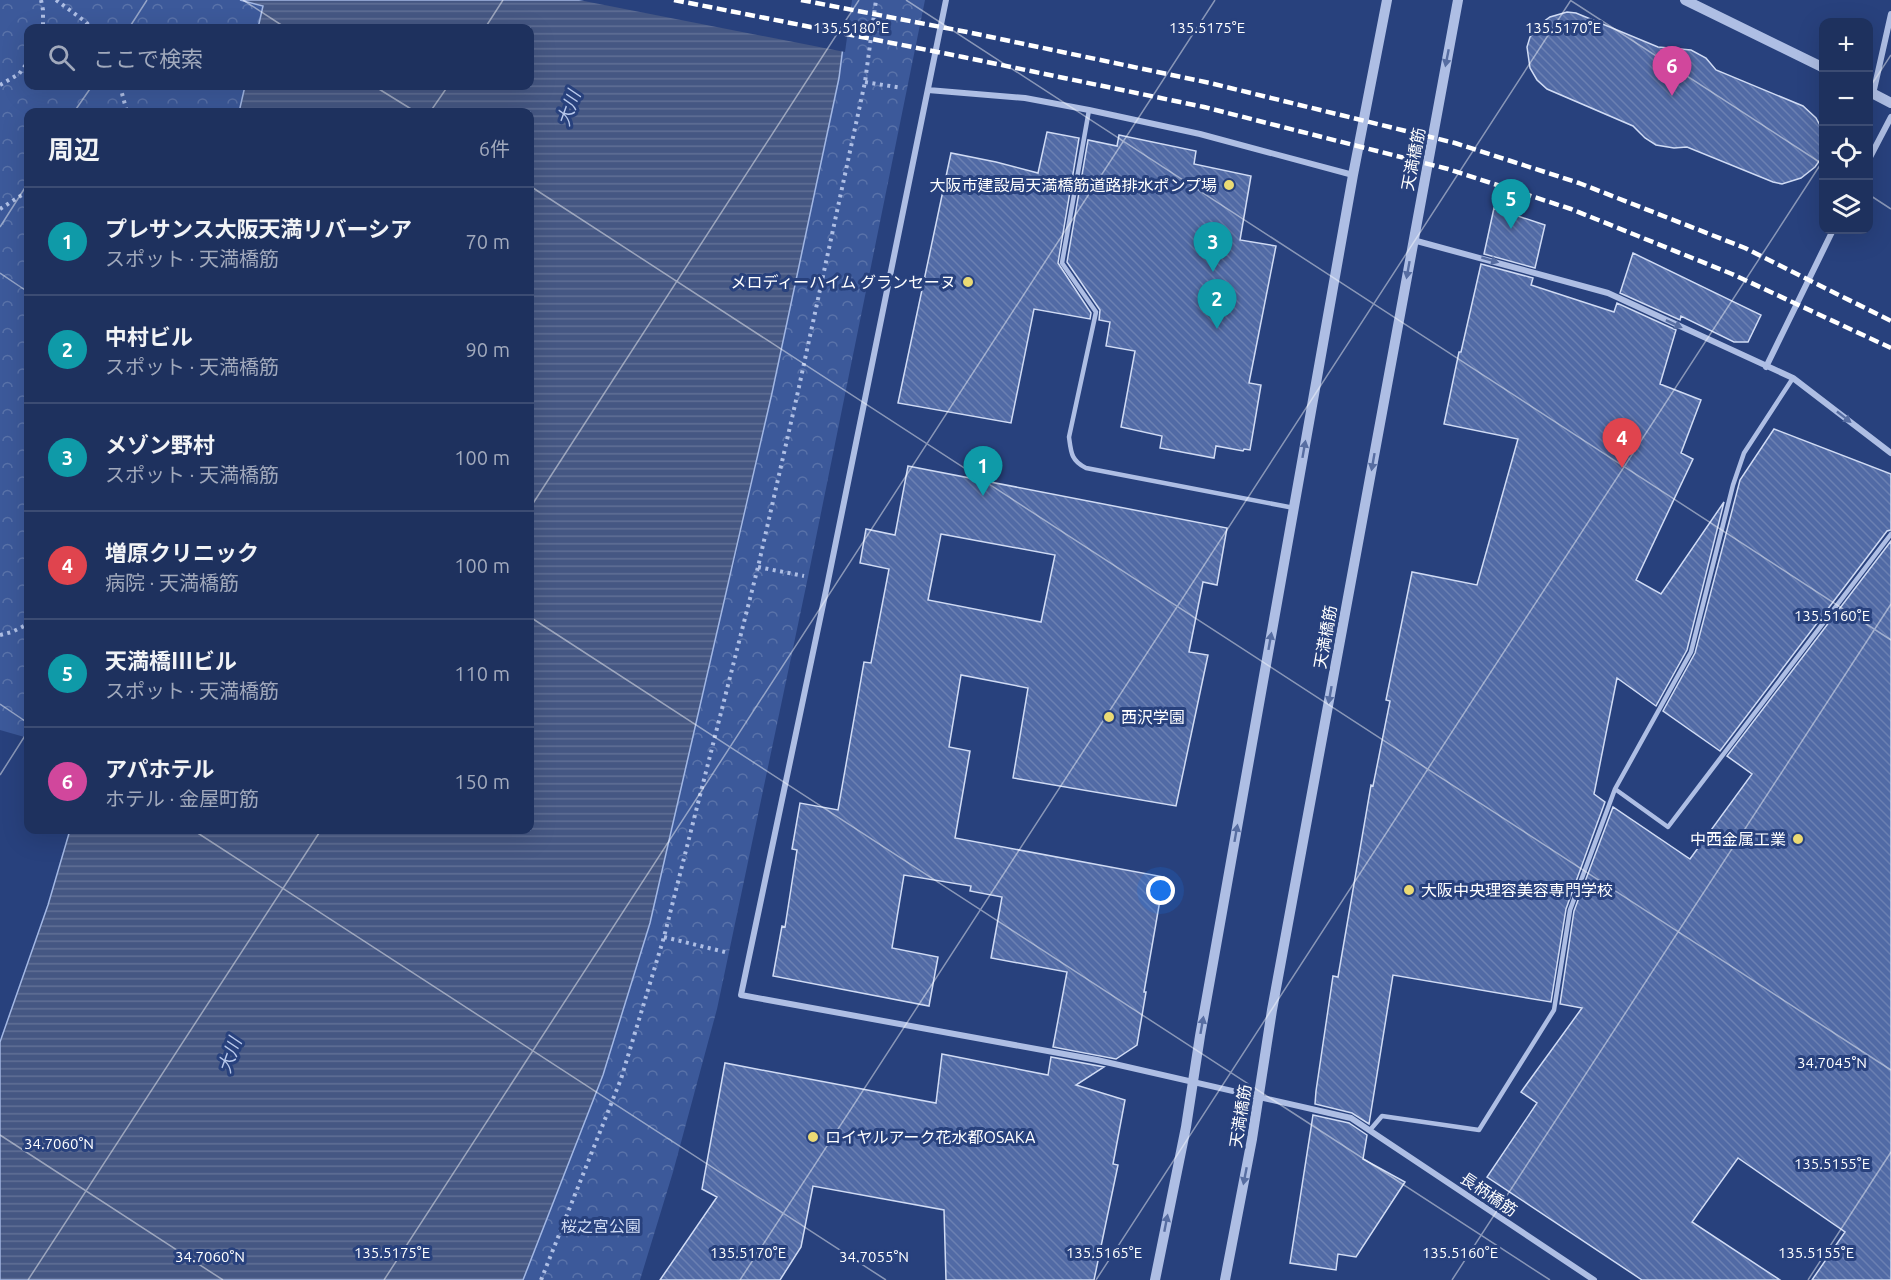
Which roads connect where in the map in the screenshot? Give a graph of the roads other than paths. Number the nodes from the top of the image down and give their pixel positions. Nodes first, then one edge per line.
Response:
1 (946, 0) edge
2 (1387, 0) edge
3 (1458, 0) edge
4 (1685, 0) edge
5 (1891, 14) edge
6 (1819, 66) edge
7 (1873, 84) edge
8 (928, 90) junction
9 (1873, 93) edge
10 (1891, 103) edge
11 (1089, 110) junction
12 (1891, 117) edge
13 (1873, 153) edge
14 (1353, 175) junction
15 (1831, 234) edge
16 (1413, 240) junction
17 (1766, 367) junction
18 (1793, 378) junction
19 (1891, 453) edge
20 (1294, 508) junction
21 (1891, 534) edge
22 (1615, 789) junction
23 (1193, 1083) junction
24 (1259, 1098) junction
25 (1370, 1130) junction
26 (1155, 1280) edge
27 (1225, 1280) edge
28 (1594, 1280) edge

1 - 8 street
2 - 14 street
3 -> 16 street, 天満橋筋
4 - 6 street
5 - 7 street
8 - 11 street
8 - 23 street, 長柄橋筋
9 - 10 street
11 - 14 street
11 - 20 lane
12 - 13 street
20 -> 14 street
15 - 17 street
16 -> 17 street
16 -> 24 street, 天満橋筋
17 - 18 street
18 -> 19 street
18 - 22 lane
23 -> 20 street
21 - 22 lane
22 - 25 lane
23 - 24 street, 長柄橋筋
26 -> 23 street
24 - 25 street, 長柄橋筋
24 -> 27 street, 天満橋筋
25 - 28 street, 長柄橋筋

